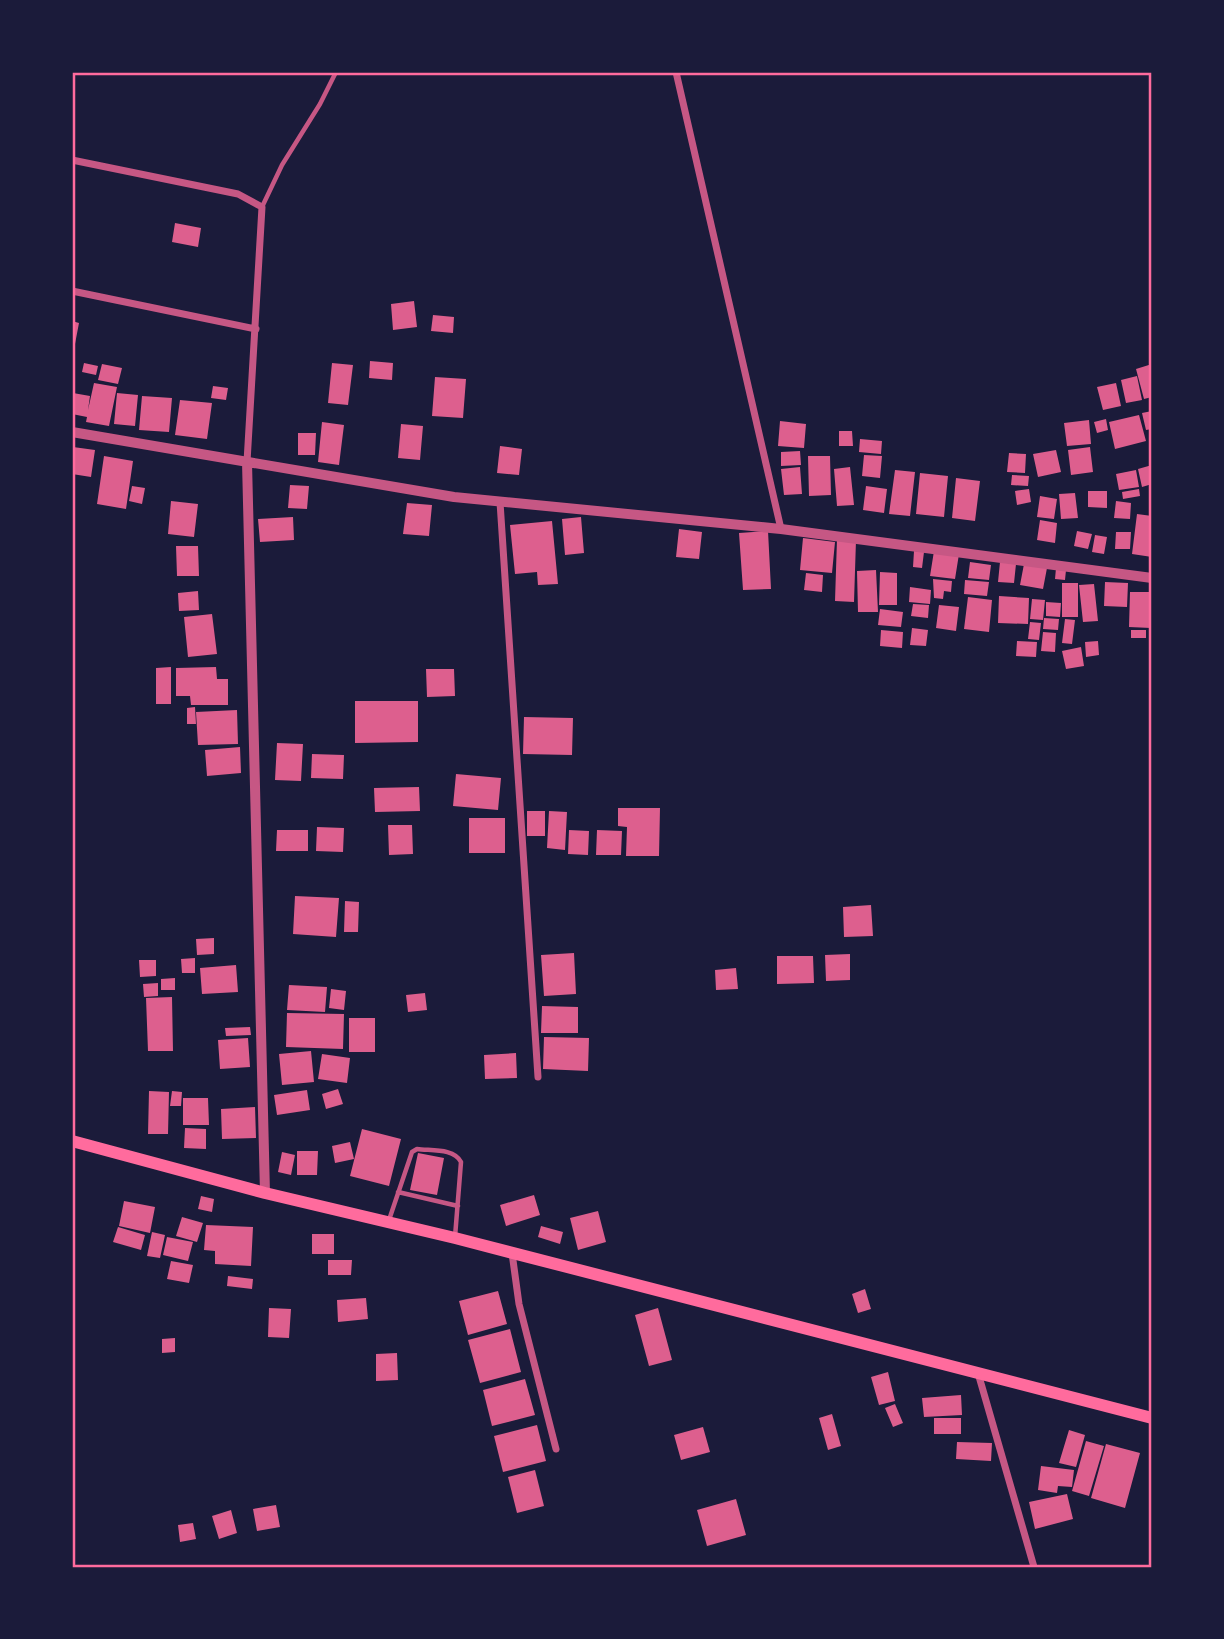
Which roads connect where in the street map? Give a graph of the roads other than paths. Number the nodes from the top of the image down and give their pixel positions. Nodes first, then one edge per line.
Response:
1 (337, 72) edge
2 (676, 72) edge
3 (72, 160) edge
4 (262, 207) junction
5 (72, 291) edge
6 (256, 329) junction
7 (72, 432) edge
8 (247, 462) junction
9 (500, 502) junction
10 (781, 529) junction
11 (1152, 578) edge
12 (538, 1077) dead end
13 (72, 1141) edge
14 (398, 1192) junction
15 (265, 1193) junction
16 (458, 1206) junction
17 (388, 1222) junction
18 (455, 1238) junction
19 (512, 1253) junction
20 (978, 1373) junction
21 (1152, 1418) edge
22 (556, 1449) dead end
23 (1034, 1567) edge

1 - 4 lane
2 - 10 street
3 - 4 street
4 - 6 street
5 - 6 street
6 - 8 street
7 - 8 street
8 - 9 street
8 - 15 street
9 - 10 street
9 - 12 street
10 - 11 street
13 - 15 main road
14 - 16 lane
14 - 16 lane
14 - 17 lane
15 - 17 main road
16 - 18 lane
17 - 18 main road
18 - 19 main road
19 - 20 main road
19 - 22 street
20 - 21 main road
20 - 23 street

